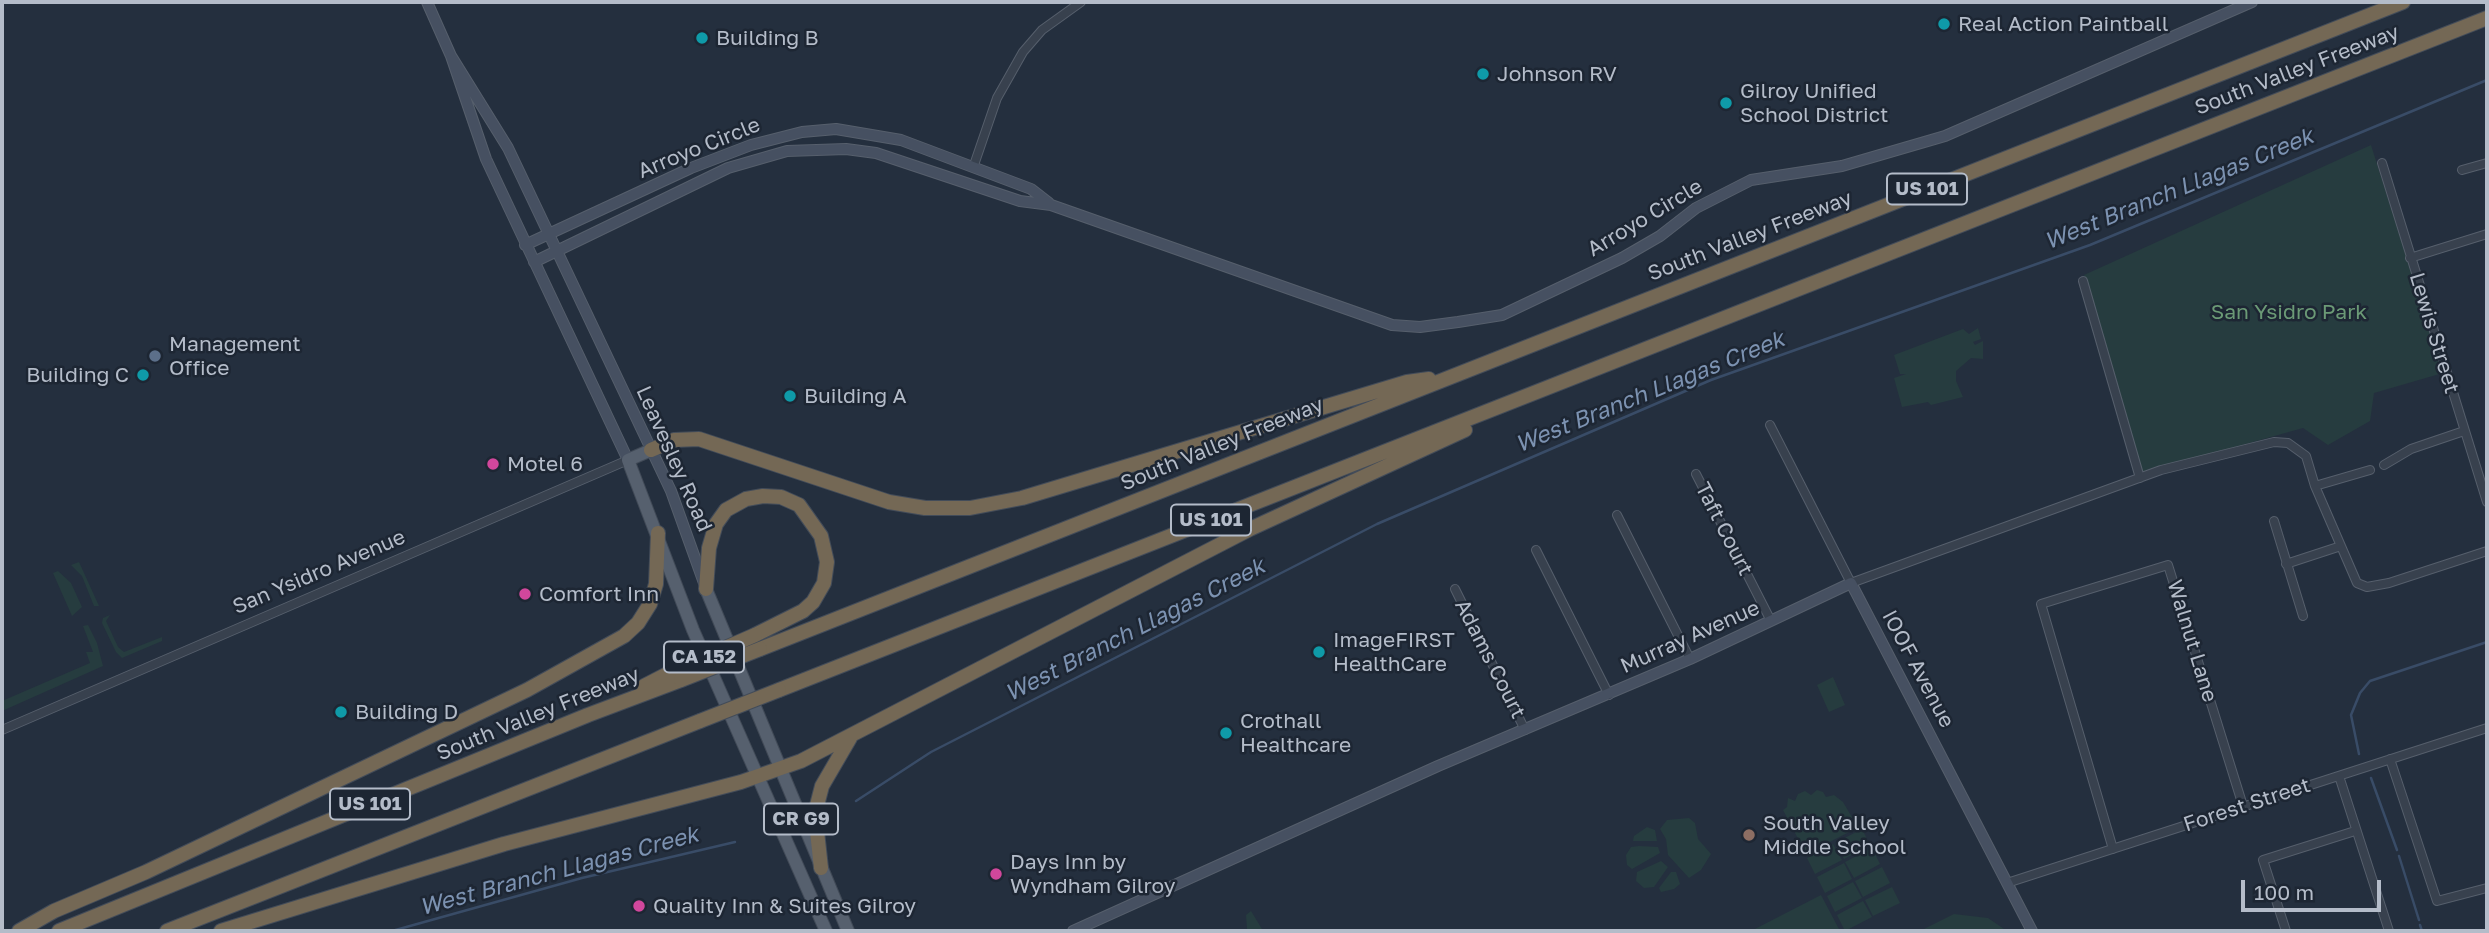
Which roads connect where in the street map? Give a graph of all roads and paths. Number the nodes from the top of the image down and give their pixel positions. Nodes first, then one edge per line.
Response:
1 (427, 2) edge
2 (1081, 2) edge
3 (2252, 2) edge
4 (2403, 2) edge
5 (2487, 18) edge
6 (451, 57) junction
7 (2382, 163) dead end
8 (2487, 163) edge
9 (974, 165) junction
10 (2462, 170) dead end
11 (1051, 205) junction
12 (547, 234) junction
13 (2487, 234) edge
14 (525, 245) junction
15 (555, 252) junction
16 (2410, 258) junction
17 (534, 262) junction
18 (2083, 281) dead end
19 (1643, 350) junction
20 (1451, 376) junction
21 (1770, 425) dead end
22 (2464, 432) junction
23 (651, 450) junction
24 (628, 460) junction
25 (2384, 465) dead end
26 (2370, 470) dead end
27 (1696, 474) dead end
28 (2140, 478) junction
29 (2315, 486) junction
30 (2487, 502) edge
31 (1617, 515) dead end
32 (2274, 521) dead end
33 (659, 533) junction
34 (2341, 546) junction
35 (1536, 550) dead end
36 (2487, 551) edge
37 (2286, 564) junction
38 (1851, 583) junction
39 (706, 589) junction
40 (1455, 589) dead end
41 (2302, 616) dead end
42 (1771, 621) junction
43 (757, 642) junction
44 (1690, 659) junction
45 (1609, 695) junction
46 (2487, 728) edge
47 (2, 730) edge
48 (1525, 730) junction
49 (853, 734) junction
50 (2390, 759) junction
51 (781, 769) junction
52 (2339, 776) junction
53 (756, 777) junction
54 (2244, 806) junction
55 (2355, 831) junction
56 (2113, 849) junction
57 (821, 868) junction
58 (2007, 883) junction
59 (2487, 888) edge
60 (19, 931) edge
61 (59, 931) edge
62 (167, 931) edge
63 (221, 931) edge
64 (825, 931) edge
65 (848, 931) edge
66 (1073, 931) edge
67 (2032, 931) edge
68 (2286, 931) edge
69 (2389, 931) edge

1 - 6 street, Leavesley Road / CR G9
2 - 9 street
3 - 11 street, Arroyo Circle
4 - 20 highway, South Valley Freeway / US 101
5 - 19 highway, South Valley Freeway / US 101
6 - 12 street, Leavesley Road / CR G9
6 - 14 street, Leavesley Road / CR G9
7 - 16 street, Lewis Street
8 - 10 street
9 - 11 street, Arroyo Circle
9 - 12 street, Arroyo Circle
11 - 15 street, Arroyo Circle
12 - 14 street, Arroyo Circle
12 - 15 street, Leavesley Road / CR G9
13 - 16 street
14 - 17 street, Leavesley Road / CR G9
15 - 17 street, Arroyo Circle
15 - 23 street, Leavesley Road / CR G9
16 - 22 street, Lewis Street
17 - 24 street, Leavesley Road / CR G9
18 - 28 street
19 - 49 highway
19 - 62 highway, South Valley Freeway / US 101, bridge
20 - 23 highway
20 - 43 highway, South Valley Freeway / US 101
21 - 38 street, IOOF Avenue
22 - 25 street
22 - 30 street, Lewis Street
23 - 24 main road, San Ysidro Avenue
23 - 39 street, Leavesley Road / CR G9
24 - 33 main road, Leavesley Road / CA 152
24 - 47 street, San Ysidro Avenue
26 - 29 street
27 - 42 street, Taft Court
28 - 29 street, Murray Avenue
28 - 38 street, Murray Avenue
29 - 34 street, Murray Avenue
31 - 44 street
32 - 37 street
33 - 53 main road, Leavesley Road / CA 152
33 - 60 highway
34 - 36 street, Murray Avenue
34 - 37 street
35 - 45 street
37 - 41 street
38 - 42 street, Murray Avenue
38 - 58 street, IOOF Avenue
39 - 43 highway
39 - 51 main road, Leavesley Road / CR G9
40 - 48 street, Adams Court
42 - 44 street, Murray Avenue
43 - 61 highway, South Valley Freeway / US 101, bridge
44 - 45 street, Murray Avenue
45 - 48 street, Murray Avenue
46 - 50 street, Forest Street
48 - 66 street, Murray Avenue
49 - 51 highway
49 - 57 highway
50 - 52 street, Forest Street
50 - 59 street
51 - 53 highway
51 - 57 main road, Leavesley Road / CR G9
52 - 54 street, Forest Street
52 - 55 street
53 - 63 highway
53 - 64 main road, Leavesley Road / CA 152
54 - 56 street, Forest Street
54 - 56 street, Walnut Lane
55 - 68 street
55 - 69 street
56 - 58 street, Forest Street
57 - 65 main road, Leavesley Road
58 - 67 street, IOOF Avenue

